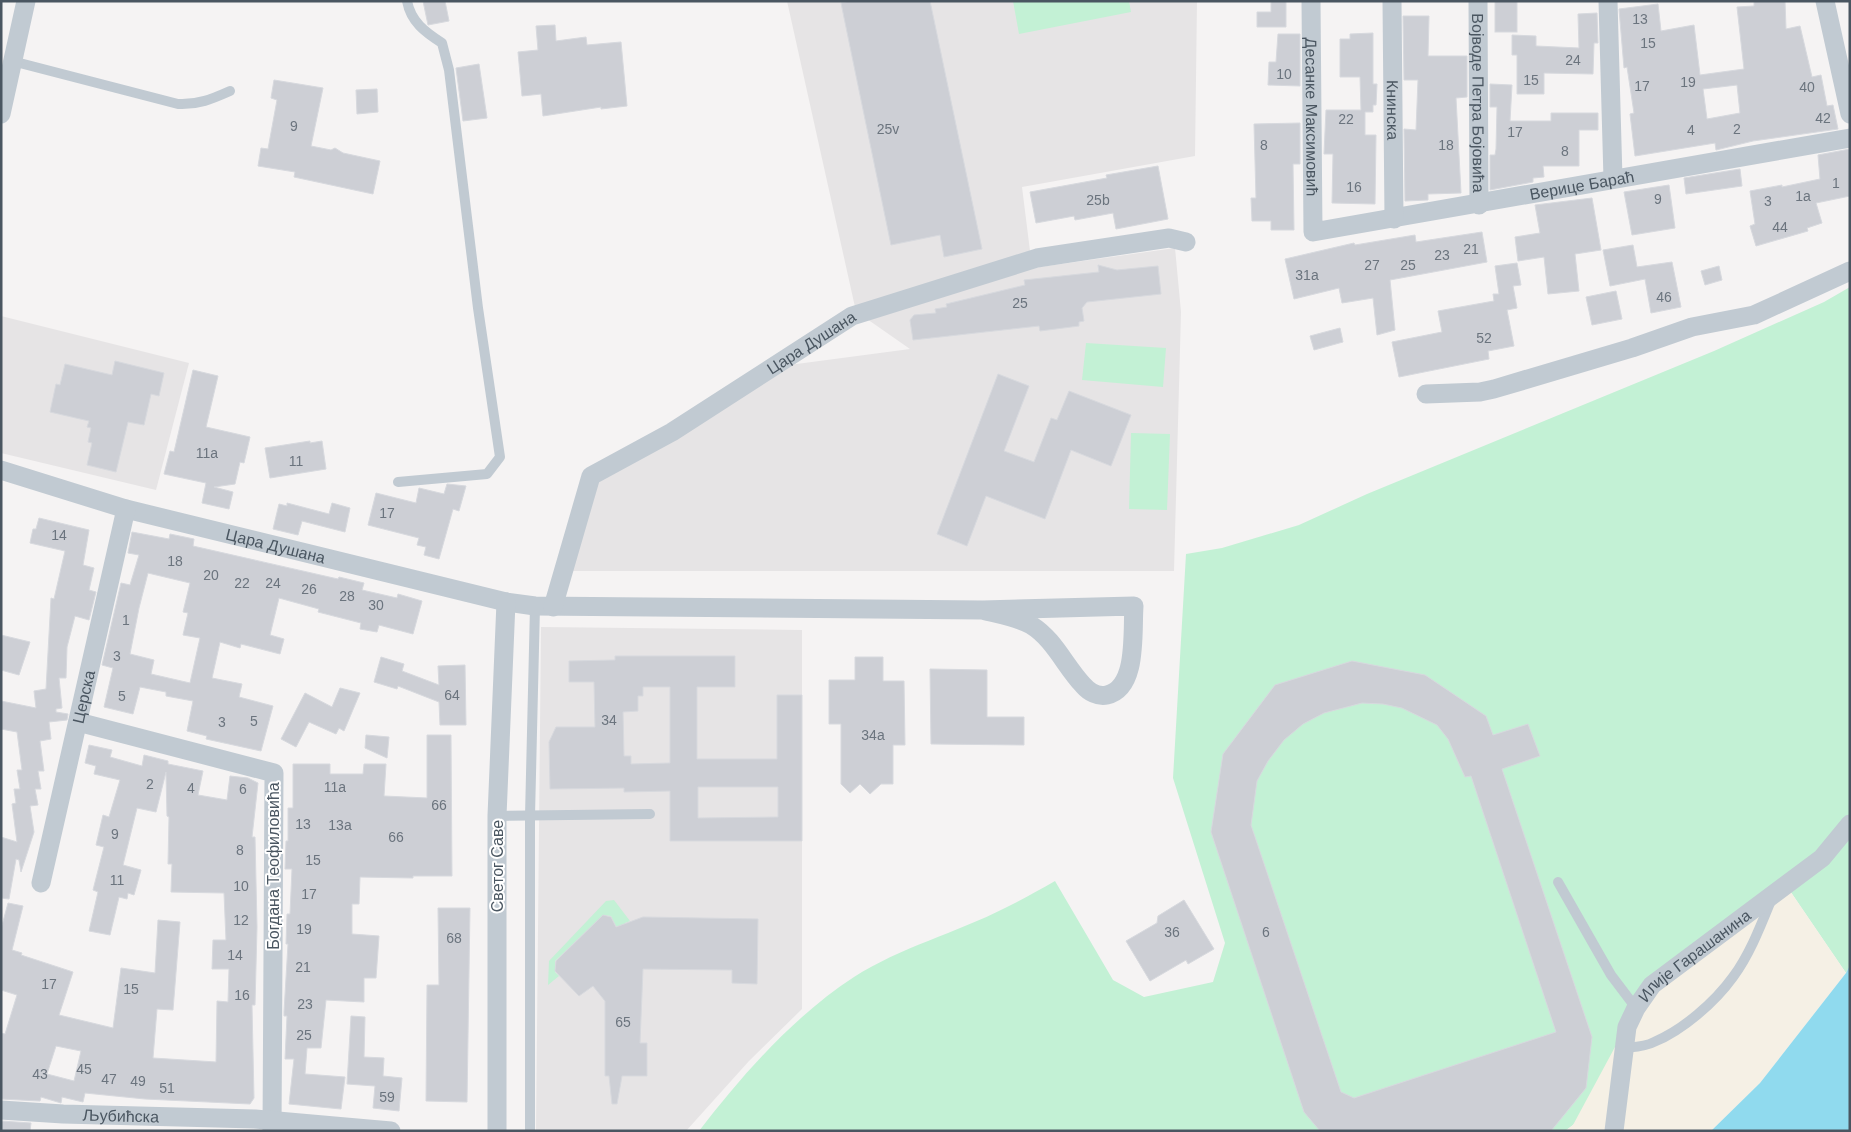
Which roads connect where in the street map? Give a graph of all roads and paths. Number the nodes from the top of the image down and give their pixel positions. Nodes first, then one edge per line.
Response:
1 (26, 1) edge
2 (407, 1) edge
3 (1311, 1) edge
4 (1392, 1) edge
5 (1478, 1) edge
6 (1608, 1) edge
7 (1825, 1) edge
8 (7, 60) edge
9 (230, 91) dead end
10 (1, 114) edge
11 (1850, 114) edge
12 (1850, 138) edge
13 (1613, 179) junction
14 (1479, 205) junction
15 (1394, 219) junction
16 (1313, 232) joint
17 (1186, 242) dead end
18 (1850, 271) edge
19 (1426, 394) dead end
20 (1, 470) edge
21 (398, 482) dead end
22 (126, 508) junction
23 (506, 602) junction
24 (544, 606) junction
25 (983, 610) junction
26 (78, 722) junction
27 (650, 814) dead end
28 (497, 816) junction
29 (530, 816) junction
30 (1850, 824) edge
31 (1558, 882) dead end
32 (41, 884) dead end
33 (1774, 893) junction
34 (1636, 1008) junction
35 (1624, 1048) junction
36 (1, 1110) edge
37 (48, 1122) edge
38 (272, 1126) edge
39 (391, 1131) edge
40 (497, 1131) edge
41 (530, 1131) edge
42 (1614, 1131) edge

1 - 8 street
2 - 21 lane
3 - 16 street, Десанке Максимовић
4 - 15 street, Книнска
5 - 14 street, Војводе Петра Бојовића
6 - 13 street
7 - 11 street
8 - 9 lane
8 - 10 street
12 - 13 street, Верице Бараћ
13 - 14 street, Верице Бараћ
14 - 15 street, Верице Бараћ
15 - 16 street, Верице Бараћ
17 - 24 street, Цара Душана
18 - 19 street
20 - 22 street, Цара Душана
22 - 23 street, Цара Душана
22 - 26 street, Церска
23 - 24 street, Цара Душана
23 - 28 street, Светог Саве
24 - 25 street, Цара Душана
24 - 29 lane, Светог Саве
25 - 25 street, Цара Душана
26 - 32 street, Церска
26 - 38 street, Богдана Теофиловића
27 - 29 lane
28 - 29 lane
28 - 40 street, Светог Саве
29 - 41 lane, Светог Саве
30 - 33 street, Илије Гарашанина
31 - 34 lane
33 - 34 street, Илије Гарашанина
33 - 35 lane
34 - 35 street, Илије Гарашанина
35 - 42 street, Илије Гарашанина
36 - 37 street, Љубићска
37 - 38 street, Љубићска
38 - 39 street, Љубићска

